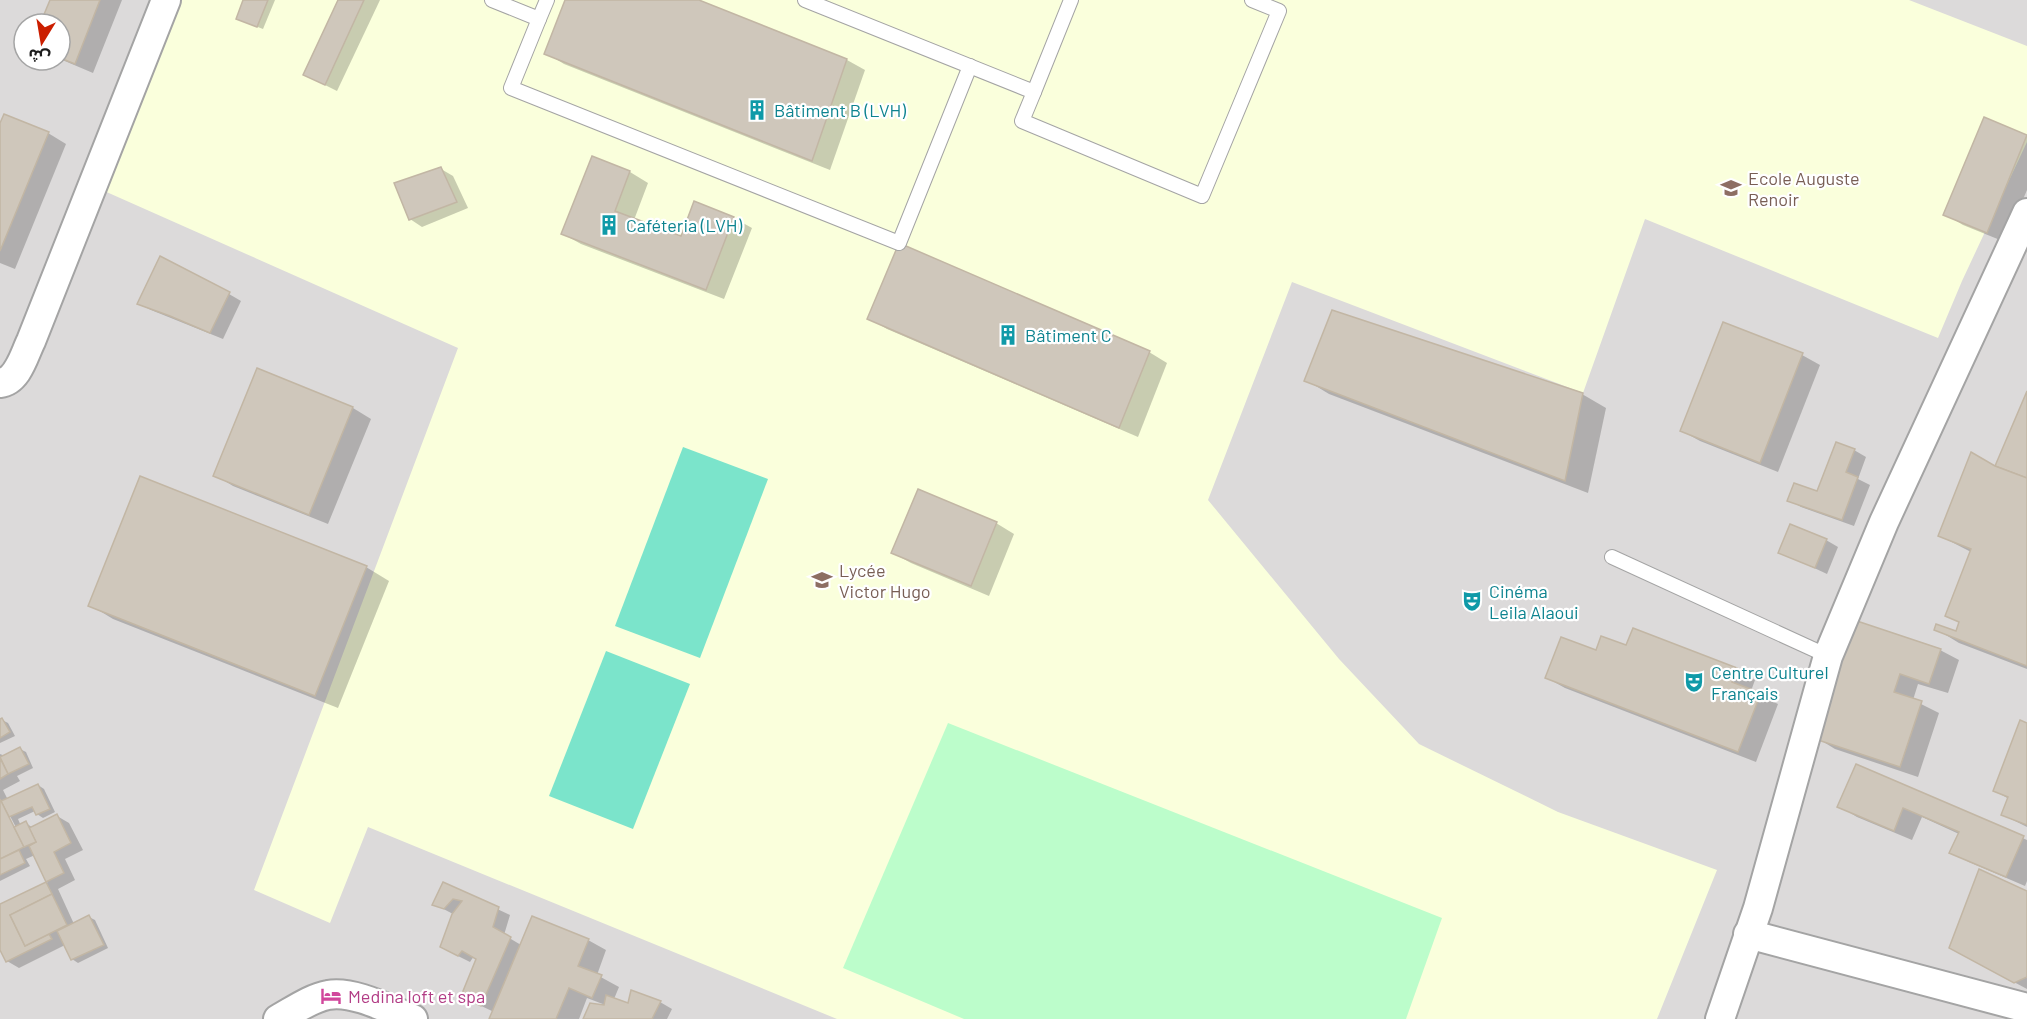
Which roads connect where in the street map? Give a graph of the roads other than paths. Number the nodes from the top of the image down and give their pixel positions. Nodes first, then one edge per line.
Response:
1 (166, 0) edge
2 (492, 0) edge
3 (547, 0) edge
4 (805, 0) edge
5 (1071, 0) edge
6 (1252, 0) edge
7 (539, 19) junction
8 (970, 66) junction
9 (1034, 92) junction
10 (2027, 213) edge
11 (0, 383) edge
12 (1612, 556) dead end
13 (1828, 656) junction
14 (1748, 934) junction
15 (2027, 1008) edge
16 (278, 1019) edge
17 (413, 1019) edge
18 (1720, 1019) edge

1 - 11 street
2 - 7 lane
3 - 7 lane
4 - 8 lane
5 - 9 lane
6 - 9 lane
7 - 8 lane
8 - 9 lane
10 - 13 street
12 - 13 lane
13 - 14 street
14 - 15 street
14 - 18 street
16 - 17 street

